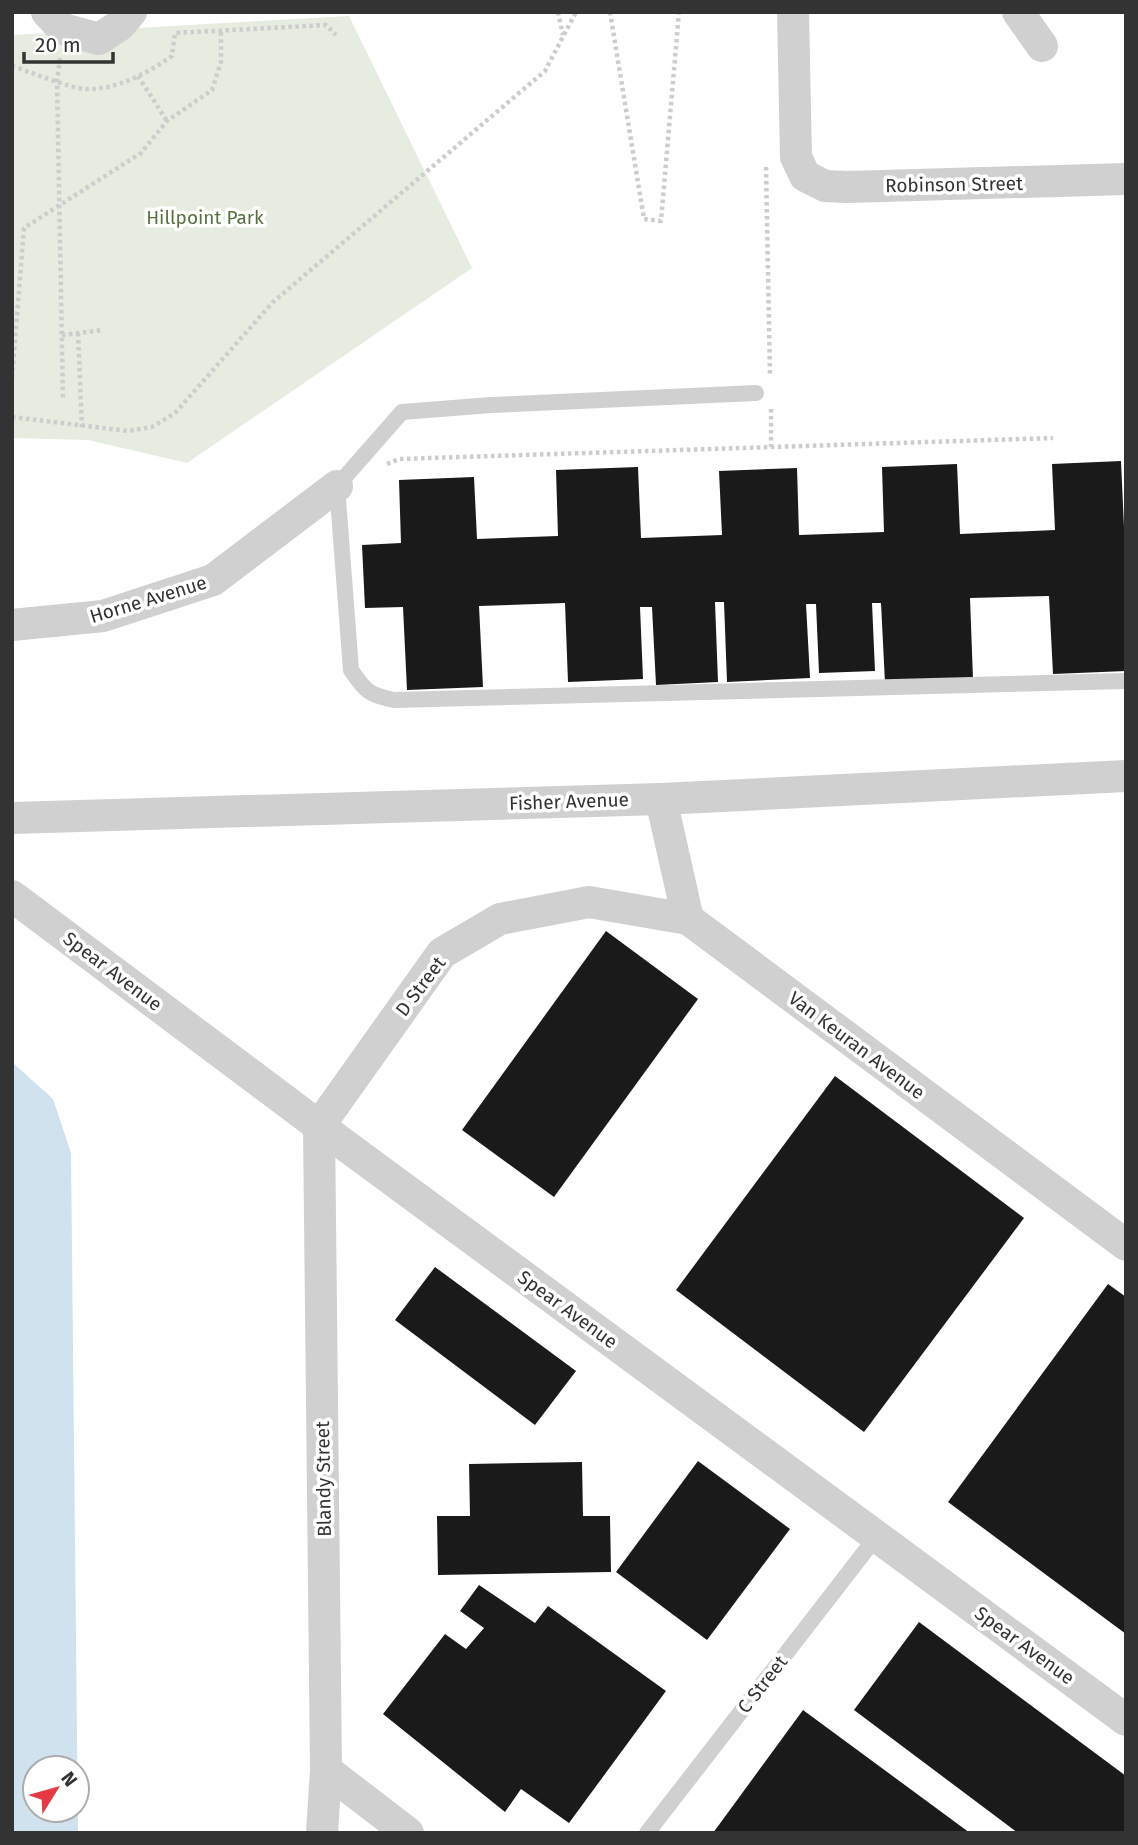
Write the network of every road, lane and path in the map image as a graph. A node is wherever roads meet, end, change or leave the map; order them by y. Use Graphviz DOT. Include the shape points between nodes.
graph roads {
  1 [pos="131,12"];
  2 [pos="558,12"];
  3 [pos="576,12"];
  4 [pos="610,12"];
  5 [pos="680,12"];
  6 [pos="793,12"];
  7 [pos="1018,12"];
  8 [pos="55,21"];
  9 [pos="221,30"];
  10 [pos="335,35"];
  11 [pos="563,36"];
  12 [pos="1042,46"];
  13 [pos="12,66"];
  14 [pos="138,76"];
  15 [pos="57,81"];
  16 [pos="167,121"];
  17 [pos="766,162"];
  18 [pos="1126,179"];
  19 [pos="59,206"];
  20 [pos="103,330"];
  21 [pos="78,333"];
  22 [pos="62,335"];
  23 [pos="12,378"];
  24 [pos="770,379"];
  25 [pos="756,393"];
  26 [pos="63,400"];
  27 [pos="771,406"];
  28 [pos="12,416"];
  29 [pos="82,426"];
  30 [pos="1053,438"];
  31 [pos="771,447"];
  32 [pos="387,464"];
  33 [pos="337,486"];
  34 [pos="12,625"];
  35 [pos="1126,681"];
  36 [pos="1126,776"];
  37 [pos="661,799"];
  38 [pos="12,818"];
  39 [pos="12,896"];
  40 [pos="688,919"];
  41 [pos="319,1126"];
  42 [pos="1126,1245"];
  43 [pos="877,1536"];
  44 [pos="1126,1720"];
  45 [pos="326,1770"];
  46 [pos="322,1833"];
  47 [pos="408,1833"];
  48 [pos="647,1833"];
  1 -- 8 [label="street" via="99,39"];
  2 -- 11 [label="path"];
  3 -- 11 [label="path"];
  4 -- 5 [label="path" via="644,219 661,221"];
  6 -- 18 [label="street, Robinson Street" via="796,157 805,176 825,186"];
  7 -- 12 [label="street"];
  8 -- 15 [label="path"];
  9 -- 10 [label="path" via="326,25"];
  9 -- 14 [label="path" via="175,33 172,57"];
  9 -- 16 [label="path" via="221,62 212,90"];
  11 -- 29 [label="path" via="545,71 273,302 175,413 152,426 128,431"];
  13 -- 15 [label="path"];
  14 -- 15 [label="path" via="84,90"];
  14 -- 16 [label="path"];
  15 -- 19 [label="path"];
  16 -- 19 [label="path" via="141,153"];
  17 -- 24 [label="path"];
  19 -- 22 [label="path"];
  19 -- 23 [label="path" via="24,228"];
  20 -- 21 [label="path"];
  21 -- 22 [label="path"];
  21 -- 29 [label="path"];
  22 -- 26 [label="path"];
  25 -- 33 [label="lane" via="402,412"];
  27 -- 31 [label="path"];
  28 -- 29 [label="path"];
  30 -- 31 [label="path"];
  31 -- 32 [label="path" via="399,459"];
  33 -- 34 [label="street, Horne Avenue" via="213,580 103,617"];
  33 -- 35 [label="lane" via="351,670 376,697"];
  36 -- 37 [label="street, Fisher Avenue"];
  37 -- 38 [label="street, Fisher Avenue"];
  37 -- 40 [label="street"];
  39 -- 41 [label="street, Spear Avenue"];
  40 -- 41 [label="street, D Street" via="589,902 500,919 442,953"];
  40 -- 42 [label="street, Van Keuran Avenue"];
  41 -- 43 [label="street, Spear Avenue"];
  41 -- 45 [label="street, Blandy Street"];
  43 -- 44 [label="street, Spear Avenue"];
  43 -- 48 [label="lane, C Street"];
  45 -- 46 [label="street, Blandy Street"];
  45 -- 47 [label="street"];
}
